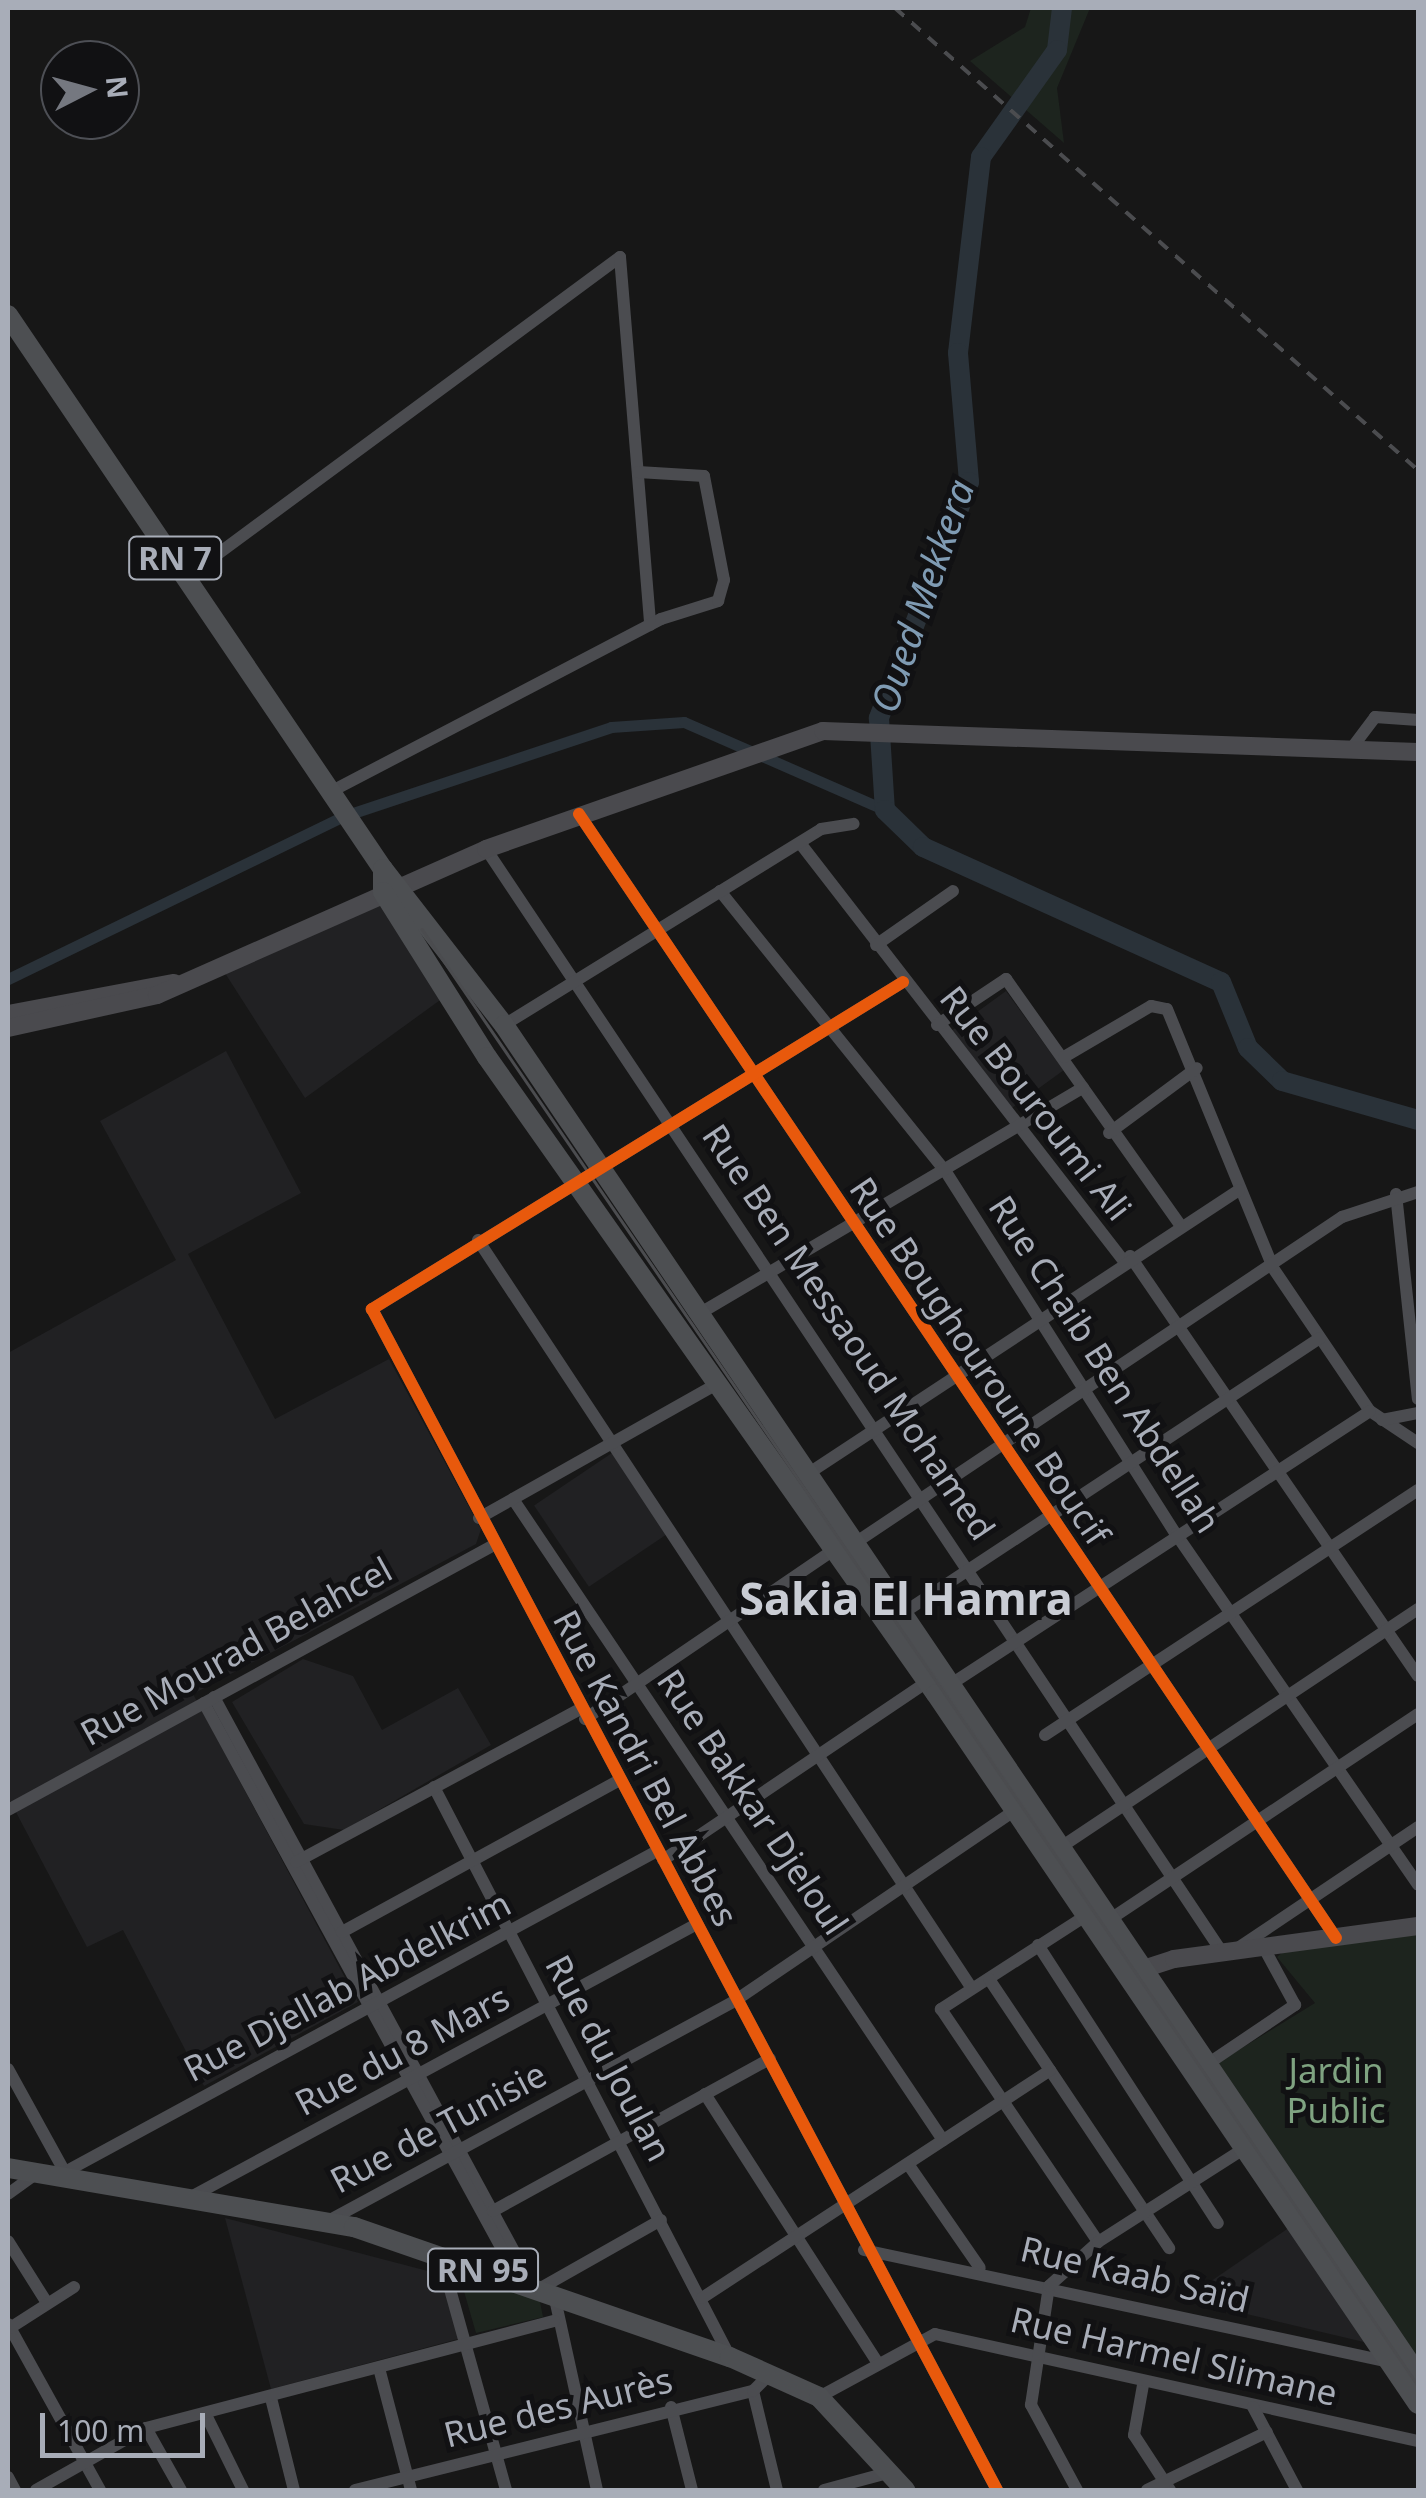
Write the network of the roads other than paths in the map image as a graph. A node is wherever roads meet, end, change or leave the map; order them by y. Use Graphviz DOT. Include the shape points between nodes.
graph roads {
  1 [pos="8,315"];
  2 [pos="638,472"];
  3 [pos="188,576"];
  4 [pos="650,624"];
  5 [pos="1418,720"];
  6 [pos="1351,750"];
  7 [pos="1418,752"];
  8 [pos="336,798"];
  9 [pos="579,814"];
  10 [pos="854,824"];
  11 [pos="800,843"];
  12 [pos="486,850"];
  13 [pos="392,888"];
  14 [pos="720,890"];
  15 [pos="953,891"];
  16 [pos="656,930"];
  17 [pos="876,946"];
  18 [pos="572,982"];
  19 [pos="903,982"];
  20 [pos="174,983"];
  21 [pos="8,1014"];
  22 [pos="937,1025"];
  23 [pos="504,1026"];
  24 [pos="828,1026"];
  25 [pos="8,1028"];
  26 [pos="1064,1056"];
  27 [pos="1197,1068"];
  28 [pos="756,1072"];
  29 [pos="1083,1088"];
  30 [pos="670,1123"];
  31 [pos="1019,1126"];
  32 [pos="1110,1133"];
  33 [pos="598,1166"];
  34 [pos="946,1172"];
  35 [pos="575,1180"];
  36 [pos="1239,1190"];
  37 [pos="1418,1192"];
  38 [pos="1396,1194"];
  39 [pos="1178,1223"];
  40 [pos="854,1226"];
  41 [pos="478,1240"];
  42 [pos="1126,1258"];
  43 [pos="1273,1268"];
  44 [pos="773,1274"];
  45 [pos="1412,1283"];
  46 [pos="697,1315"];
  47 [pos="1041,1315"];
  48 [pos="1178,1326"];
  49 [pos="1320,1338"];
  50 [pos="951,1376"];
  51 [pos="719,1383"];
  52 [pos="1084,1392"];
  53 [pos="1230,1397"];
  54 [pos="1418,1398"];
  55 [pos="1370,1410"];
  56 [pos="1418,1413"];
  57 [pos="1382,1420"];
  58 [pos="879,1428"];
  59 [pos="610,1444"];
  60 [pos="1418,1444"];
  61 [pos="999,1448"];
  62 [pos="1132,1463"];
  63 [pos="1276,1469"];
  64 [pos="806,1475"];
  65 [pos="1418,1490"];
  66 [pos="927,1498"];
  67 [pos="513,1499"];
  68 [pos="479,1518"];
  69 [pos="1048,1521"];
  70 [pos="1176,1534"];
  71 [pos="494,1546"];
  72 [pos="843,1547"];
  73 [pos="1332,1548"];
  74 [pos="975,1570"];
  75 [pos="1098,1591"];
  76 [pos="1230,1609"];
  77 [pos="1418,1609"];
  78 [pos="900,1615"];
  79 [pos="726,1622"];
  80 [pos="1387,1631"];
  81 [pos="1022,1640"];
  82 [pos="1149,1667"];
  83 [pos="1418,1676"];
  84 [pos="636,1683"];
  85 [pos="939,1683"];
  86 [pos="1292,1696"];
  87 [pos="209,1700"];
  88 [pos="582,1714"];
  89 [pos="1418,1714"];
  90 [pos="1070,1718"];
  91 [pos="1045,1735"];
  92 [pos="1208,1751"];
  93 [pos="816,1753"];
  94 [pos="1339,1766"];
  95 [pos="618,1781"];
  96 [pos="434,1787"];
  97 [pos="1125,1809"];
  98 [pos="8,1810"];
  99 [pos="1016,1810"];
  100 [pos="726,1814"];
  101 [pos="1257,1823"];
  102 [pos="1418,1827"];
  103 [pos="1391,1844"];
  104 [pos="1061,1847"];
  105 [pos="660,1856"];
  106 [pos="470,1861"];
  107 [pos="296,1862"];
  108 [pos="1173,1879"];
  109 [pos="1418,1885"];
  110 [pos="903,1889"];
  111 [pos="1306,1898"];
  112 [pos="318,1903"];
  113 [pos="1087,1915"];
  114 [pos="1109,1920"];
  115 [pos="695,1926"];
  116 [pos="1418,1926"];
  117 [pos="342,1932"];
  118 [pos="509,1935"];
  119 [pos="1336,1938"];
  120 [pos="1038,1945"];
  121 [pos="816,1947"];
  122 [pos="1264,1948"];
  123 [pos="1228,1951"];
  124 [pos="1136,1971"];
  125 [pos="989,1979"];
  126 [pos="970,1986"];
  127 [pos="736,2000"];
  128 [pos="374,2006"];
  129 [pos="547,2007"];
  130 [pos="770,2059"];
  131 [pos="1209,2064"];
  132 [pos="8,2069"];
  133 [pos="1050,2070"];
  134 [pos="412,2076"];
  135 [pos="586,2080"];
  136 [pos="705,2094"];
  137 [pos="1005,2101"];
  138 [pos="620,2140"];
  139 [pos="943,2140"];
  140 [pos="1248,2146"];
  141 [pos="459,2150"];
  142 [pos="446,2157"];
  143 [pos="908,2164"];
  144 [pos="8,2168"];
  145 [pos="38,2173"];
  146 [pos="67,2175"];
  147 [pos="1193,2186"];
  148 [pos="8,2194"];
  149 [pos="189,2198"];
  150 [pos="844,2208"];
  151 [pos="493,2210"];
  152 [pos="1146,2214"];
  153 [pos="328,2220"];
  154 [pos="661,2220"];
  155 [pos="1218,2223"];
  156 [pos="796,2236"];
  157 [pos="8,2241"];
  158 [pos="1098,2242"];
  159 [pos="1169,2248"];
  160 [pos="864,2250"];
  161 [pos="500,2252"];
  162 [pos="441,2255"];
  163 [pos="980,2268"];
  164 [pos="489,2272"];
  165 [pos="1049,2286"];
  166 [pos="74,2287"];
  167 [pos="537,2290"];
  168 [pos="702,2298"];
  169 [pos="47,2304"];
  170 [pos="554,2321"];
  171 [pos="9,2326"];
  172 [pos="916,2338"];
  173 [pos="468,2345"];
  174 [pos="730,2357"];
  175 [pos="1040,2357"];
  176 [pos="877,2362"];
  177 [pos="1392,2362"];
  178 [pos="379,2368"];
  179 [pos="771,2373"];
  180 [pos="1418,2374"];
  181 [pos="1142,2385"];
  182 [pos="753,2390"];
  183 [pos="819,2396"];
  184 [pos="271,2398"];
  185 [pos="1418,2404"];
  186 [pos="671,2407"];
  187 [pos="1253,2407"];
  188 [pos="205,2413"];
  189 [pos="146,2428"];
  190 [pos="1267,2432"];
  191 [pos="583,2434"];
  192 [pos="1418,2442"];
  193 [pos="497,2454"];
  194 [pos="85,2463"];
  195 [pos="892,2472"];
  196 [pos="8,2477"];
  197 [pos="409,2483"];
  198 [pos="1167,2485"];
  199 [pos="15,2490"];
  200 [pos="36,2490"];
  201 [pos="100,2490"];
  202 [pos="181,2490"];
  203 [pos="243,2490"];
  204 [pos="294,2490"];
  205 [pos="355,2490"];
  206 [pos="506,2490"];
  207 [pos="596,2490"];
  208 [pos="692,2490"];
  209 [pos="778,2490"];
  210 [pos="824,2490"];
  211 [pos="906,2490"];
  212 [pos="997,2490"];
  213 [pos="1078,2490"];
  214 [pos="1147,2490"];
  215 [pos="1297,2490"];
  1 -- 3 [label="main road, RN 7"];
  2 -- 3 [label="street" via="620,258"];
  2 -- 4 [label="street"];
  2 -- 4 [label="street" via="704,476 724,580 712,606"];
  3 -- 8 [label="main road, RN 7"];
  4 -- 8 [label="street"];
  5 -- 6 [label="street" via="1376,717"];
  6 -- 7 [label="main road"];
  6 -- 9 [label="main road" via="853,728 771,743"];
  8 -- 13 [label="main road, RN 7"];
  9 -- 12 [label="main road"];
  9 -- 16 [label="street, Rue Boughouroune Boucif"];
  10 -- 11 [label="street" via="832,824"];
  11 -- 14 [label="street"];
  11 -- 17 [label="street, Rue Bouroumi Ali"];
  12 -- 13 [label="main road"];
  12 -- 18 [label="street, Rue Ben Messaoud Mohamed"];
  13 -- 20 [label="main road"];
  13 -- 23 [label="main road, RN 7"];
  13 -- 35 [label="main road, RN 7"];
  14 -- 16 [label="street"];
  14 -- 24 [label="street, Rue Chaib Ben Abdellah"];
  15 -- 17 [label="street"];
  16 -- 18 [label="street"];
  16 -- 28 [label="street, Rue Boughouroune Boucif"];
  17 -- 19 [label="street, Rue Bouroumi Ali"];
  18 -- 23 [label="street"];
  18 -- 30 [label="street, Rue Ben Messaoud Mohamed"];
  19 -- 22 [label="street, Rue Bouroumi Ali"];
  19 -- 24 [label="street, Rue Bouroumi Ali"];
  20 -- 21 [label="main road"];
  20 -- 25 [label="main road" via="158,995"];
  22 -- 26 [label="street" via="1006,979"];
  22 -- 31 [label="street, Rue Bouroumi Ali"];
  23 -- 33 [label="main road, RN 7"];
  24 -- 28 [label="street, Rue Bouroumi Ali"];
  24 -- 34 [label="street, Rue Chaib Ben Abdellah"];
  26 -- 27 [label="street" via="1161,1004"];
  26 -- 29 [label="street"];
  27 -- 32 [label="street"];
  27 -- 36 [label="street"];
  28 -- 30 [label="street, Rue Bouroumi Ali"];
  28 -- 40 [label="street, Rue Boughouroune Boucif"];
  29 -- 31 [label="street"];
  29 -- 32 [label="street"];
  30 -- 33 [label="street, Rue Bouroumi Ali"];
  30 -- 44 [label="street, Rue Ben Messaoud Mohamed"];
  31 -- 34 [label="street"];
  31 -- 42 [label="street, Rue Bouroumi Ali"];
  32 -- 39 [label="street"];
  33 -- 35 [label="street, Rue Kandri Bel Abbes"];
  33 -- 46 [label="main road, RN 7"];
  34 -- 40 [label="street"];
  34 -- 47 [label="street, Rue Chaib Ben Abdellah"];
  35 -- 41 [label="street, Rue Kandri Bel Abbes"];
  35 -- 51 [label="main road, RN 7"];
  36 -- 39 [label="street"];
  36 -- 43 [label="street"];
  37 -- 38 [label="street"];
  38 -- 43 [label="street" via="1342,1217"];
  38 -- 45 [label="street"];
  39 -- 42 [label="street"];
  40 -- 44 [label="street"];
  40 -- 50 [label="street, Rue Boughouroune Boucif"];
  41 -- 59 [label="street"];
  41 -- 68 [label="street, Rue Kandri Bel Abbes" via="377,1301 373,1318"];
  42 -- 47 [label="street"];
  42 -- 48 [label="street, Rue Bouroumi Ali"];
  43 -- 48 [label="street"];
  43 -- 49 [label="street"];
  44 -- 46 [label="street"];
  44 -- 58 [label="street, Rue Ben Messaoud Mohamed"];
  45 -- 54 [label="street"];
  46 -- 64 [label="main road, RN 7"];
  47 -- 50 [label="street"];
  47 -- 52 [label="street, Rue Chaib Ben Abdellah"];
  48 -- 52 [label="street"];
  48 -- 53 [label="street, Rue Bouroumi Ali"];
  49 -- 53 [label="street"];
  49 -- 55 [label="street"];
  50 -- 58 [label="street"];
  50 -- 61 [label="street, Rue Boughouroune Boucif"];
  51 -- 59 [label="street"];
  51 -- 72 [label="main road, RN 7"];
  52 -- 61 [label="street"];
  52 -- 62 [label="street, Rue Chaib Ben Abdellah"];
  53 -- 62 [label="street"];
  53 -- 63 [label="street, Rue Bouroumi Ali"];
  55 -- 57 [label="street"];
  55 -- 63 [label="street, Rue Djellab Abdelkrim"];
  56 -- 57 [label="street"];
  57 -- 60 [label="street"];
  58 -- 64 [label="street"];
  58 -- 66 [label="street, Rue Ben Messaoud Mohamed"];
  59 -- 67 [label="street"];
  59 -- 79 [label="street"];
  61 -- 66 [label="street"];
  61 -- 69 [label="street, Rue Boughouroune Boucif"];
  62 -- 69 [label="street"];
  62 -- 70 [label="street, Rue Chaib Ben Abdellah"];
  63 -- 70 [label="street, Rue Djellab Abdelkrim"];
  63 -- 73 [label="street, Rue Bouroumi Ali"];
  64 -- 72 [label="main road, RN 7"];
  65 -- 73 [label="street"];
  66 -- 72 [label="street"];
  66 -- 74 [label="street, Rue Ben Messaoud Mohamed"];
  67 -- 68 [label="street"];
  67 -- 84 [label="street, Rue Bakkar Djeloul"];
  68 -- 71 [label="street, Rue Kandri Bel Abbes"];
  69 -- 74 [label="street"];
  69 -- 75 [label="street, Rue Boughouroune Boucif"];
  70 -- 75 [label="street, Rue Djellab Abdelkrim"];
  70 -- 76 [label="street, Rue Chaib Ben Abdellah"];
  71 -- 87 [label="street, Rue Mourad Belahcel"];
  71 -- 88 [label="street, Rue Kandri Bel Abbes"];
  72 -- 78 [label="main road, RN 7"];
  72 -- 79 [label="street"];
  72 -- 85 [label="main road, RN 7"];
  73 -- 76 [label="street"];
  73 -- 80 [label="street, Rue Bouroumi Ali"];
  74 -- 78 [label="street"];
  74 -- 81 [label="street, Rue Ben Messaoud Mohamed"];
  75 -- 81 [label="street, Rue Djellab Abdelkrim"];
  75 -- 82 [label="street, Rue Boughouroune Boucif"];
  76 -- 82 [label="street"];
  76 -- 86 [label="street, Rue Chaib Ben Abdellah"];
  77 -- 80 [label="street"];
  78 -- 85 [label="main road, RN 7"];
  79 -- 84 [label="street"];
  79 -- 93 [label="street"];
  80 -- 83 [label="street, Rue Bouroumi Ali"];
  80 -- 86 [label="street"];
  81 -- 85 [label="street, Rue Djellab Abdelkrim"];
  81 -- 90 [label="street, Rue Ben Messaoud Mohamed"];
  82 -- 90 [label="street"];
  82 -- 92 [label="street, Rue Boughouroune Boucif"];
  84 -- 88 [label="street"];
  84 -- 100 [label="street, Rue Bakkar Djeloul"];
  85 -- 93 [label="street, Rue Djellab Abdelkrim"];
  85 -- 99 [label="main road, RN 7"];
  85 -- 104 [label="main road, RN 7"];
  86 -- 92 [label="street"];
  86 -- 94 [label="street, Rue Chaib Ben Abdellah"];
  87 -- 98 [label="street, Rue Mourad Belahcel"];
  87 -- 107 [label="street"];
  88 -- 95 [label="street, Rue Kandri Bel Abbes"];
  88 -- 96 [label="street"];
  89 -- 94 [label="street"];
  90 -- 91 [label="street"];
  90 -- 97 [label="street, Rue Ben Messaoud Mohamed"];
  92 -- 97 [label="street"];
  92 -- 101 [label="street, Rue Boughouroune Boucif"];
  93 -- 100 [label="street, Rue Djellab Abdelkrim"];
  93 -- 110 [label="street"];
  94 -- 101 [label="street"];
  94 -- 103 [label="street, Rue Chaib Ben Abdellah"];
  95 -- 105 [label="street, Rue Kandri Bel Abbes"];
  95 -- 106 [label="street"];
  96 -- 106 [label="street, Rue du Joulan"];
  96 -- 107 [label="street"];
  97 -- 104 [label="street"];
  97 -- 108 [label="street, Rue Ben Messaoud Mohamed"];
  99 -- 110 [label="street, Rue de Tunisie"];
  99 -- 113 [label="main road, RN 7"];
  100 -- 105 [label="street, Rue Djellab Abdelkrim"];
  100 -- 121 [label="street, Rue Bakkar Djeloul"];
  101 -- 108 [label="street"];
  101 -- 111 [label="street, Rue Boughouroune Boucif"];
  102 -- 103 [label="street"];
  103 -- 109 [label="street, Rue Chaib Ben Abdellah"];
  103 -- 111 [label="street"];
  104 -- 114 [label="main road, RN 7"];
  105 -- 115 [label="street, Rue Kandri Bel Abbes"];
  105 -- 118 [label="street, Rue Djellab Abdelkrim"];
  106 -- 117 [label="street"];
  106 -- 118 [label="street, Rue du Joulan"];
  107 -- 112 [label="street"];
  108 -- 114 [label="street"];
  108 -- 123 [label="street, Rue Ben Messaoud Mohamed"];
  110 -- 121 [label="street, Rue de Tunisie"];
  110 -- 126 [label="street"];
  111 -- 119 [label="street, Rue Boughouroune Boucif"];
  111 -- 123 [label="street"];
  112 -- 117 [label="street"];
  112 -- 128 [label="street"];
  113 -- 120 [label="street"];
  113 -- 124 [label="main road, RN 7"];
  114 -- 124 [label="main road, RN 7"];
  115 -- 127 [label="street, Rue Kandri Bel Abbes"];
  115 -- 129 [label="street, Rue du 8 Mars"];
  116 -- 119 [label="main road"];
  117 -- 128 [label="street"];
  118 -- 128 [label="street, Rue Djellab Abdelkrim"];
  118 -- 129 [label="street, Rue du Joulan"];
  119 -- 122 [label="main road"];
  120 -- 125 [label="street"];
  120 -- 147 [label="street"];
  121 -- 127 [label="street, Rue de Tunisie"];
  121 -- 139 [label="street, Rue Bakkar Djeloul"];
  122 -- 123 [label="main road"];
  122 -- 131 [label="street" via="1295,2005"];
  123 -- 124 [label="main road"];
  124 -- 131 [label="main road, RN 7"];
  124 -- 140 [label="main road, RN 7"];
  125 -- 126 [label="street"];
  125 -- 133 [label="street"];
  126 -- 137 [label="street" via="944,2002 944,2018"];
  127 -- 130 [label="street, Rue Kandri Bel Abbes"];
  127 -- 135 [label="street, Rue de Tunisie"];
  128 -- 134 [label="street"];
  128 -- 146 [label="street, Rue Djellab Abdelkrim"];
  129 -- 134 [label="street, Rue du 8 Mars"];
  129 -- 135 [label="street, Rue du Joulan"];
  130 -- 136 [label="street"];
  130 -- 150 [label="street, Rue Kandri Bel Abbes"];
  131 -- 180 [label="main road, RN 7"];
  132 -- 146 [label="street"];
  133 -- 137 [label="street"];
  133 -- 152 [label="street"];
  134 -- 141 [label="street"];
  134 -- 142 [label="street"];
  134 -- 149 [label="street, Rue du 8 Mars"];
  135 -- 138 [label="street, Rue du Joulan"];
  135 -- 141 [label="street, Rue de Tunisie"];
  136 -- 138 [label="street"];
  136 -- 156 [label="street"];
  137 -- 139 [label="street"];
  137 -- 158 [label="street"];
  138 -- 151 [label="street"];
  138 -- 154 [label="street, Rue du Joulan"];
  139 -- 143 [label="street"];
  140 -- 147 [label="street"];
  140 -- 177 [label="main road, RN 7"];
  141 -- 142 [label="street, Rue de Tunisie"];
  141 -- 151 [label="street"];
  142 -- 153 [label="street, Rue de Tunisie"];
  142 -- 161 [label="street"];
  143 -- 150 [label="street"];
  143 -- 163 [label="street"];
  144 -- 145 [label="main road, RN 95"];
  145 -- 146 [label="main road, RN 95"];
  145 -- 148 [label="street"];
  146 -- 149 [label="main road, RN 95"];
  147 -- 152 [label="street"];
  147 -- 155 [label="street"];
  149 -- 153 [label="main road, RN 95"];
  150 -- 156 [label="street"];
  150 -- 160 [label="street, Rue Kandri Bel Abbes"];
  151 -- 167 [label="street"];
  152 -- 158 [label="street"];
  152 -- 159 [label="street"];
  153 -- 162 [label="main road, RN 95"];
  154 -- 167 [label="street"];
  154 -- 168 [label="street, Rue du Joulan"];
  156 -- 168 [label="street"];
  156 -- 176 [label="street"];
  157 -- 169 [label="street"];
  158 -- 165 [label="street"];
  160 -- 163 [label="street, Rue Kaab Saïd"];
  160 -- 172 [label="street, Rue Kandri Bel Abbes"];
  161 -- 164 [label="main road"];
  161 -- 167 [label="street"];
  162 -- 164 [label="main road, RN 95"];
  162 -- 173 [label="street"];
  163 -- 165 [label="street, Rue Kaab Saïd"];
  164 -- 167 [label="main road, RN 95"];
  165 -- 175 [label="street"];
  165 -- 177 [label="street, Rue Kaab Saïd"];
  166 -- 169 [label="street"];
  167 -- 170 [label="street"];
  167 -- 174 [label="main road, RN 95"];
  168 -- 174 [label="street, Rue du Joulan"];
  169 -- 171 [label="street"];
  170 -- 173 [label="street"];
  170 -- 191 [label="street"];
  171 -- 194 [label="street"];
  172 -- 175 [label="street, Rue Harmel Slimane" via="946,2335"];
  172 -- 176 [label="street"];
  172 -- 212 [label="street, Rue Kandri Bel Abbes"];
  173 -- 178 [label="street"];
  173 -- 193 [label="street"];
  174 -- 179 [label="main road, RN 95"];
  175 -- 181 [label="street, Rue Harmel Slimane"];
  175 -- 213 [label="street" via="1031,2406"];
  176 -- 183 [label="street"];
  177 -- 185 [label="main road, RN 7"];
  178 -- 184 [label="street"];
  178 -- 197 [label="street"];
  179 -- 182 [label="street"];
  179 -- 183 [label="main road, RN 95"];
  181 -- 187 [label="street, Rue Harmel Slimane"];
  181 -- 198 [label="street" via="1135,2440"];
  182 -- 186 [label="street, Rue des Aurès"];
  182 -- 209 [label="street"];
  183 -- 195 [label="main road, RN 95"];
  184 -- 188 [label="street"];
  184 -- 204 [label="street"];
  186 -- 191 [label="street, Rue des Aurès"];
  186 -- 208 [label="street"];
  187 -- 190 [label="street"];
  187 -- 192 [label="street, Rue Harmel Slimane"];
  188 -- 189 [label="street"];
  188 -- 203 [label="street"];
  189 -- 194 [label="street"];
  189 -- 202 [label="street"];
  190 -- 198 [label="street"];
  190 -- 215 [label="street"];
  191 -- 193 [label="street, Rue des Aurès"];
  191 -- 207 [label="street"];
  193 -- 197 [label="street, Rue des Aurès"];
  193 -- 206 [label="street"];
  194 -- 200 [label="street"];
  194 -- 201 [label="street"];
  195 -- 210 [label="street"];
  195 -- 211 [label="main road, RN 95"];
  196 -- 199 [label="street"];
  197 -- 205 [label="street, Rue des Aurès"];
  198 -- 214 [label="street"];
}
